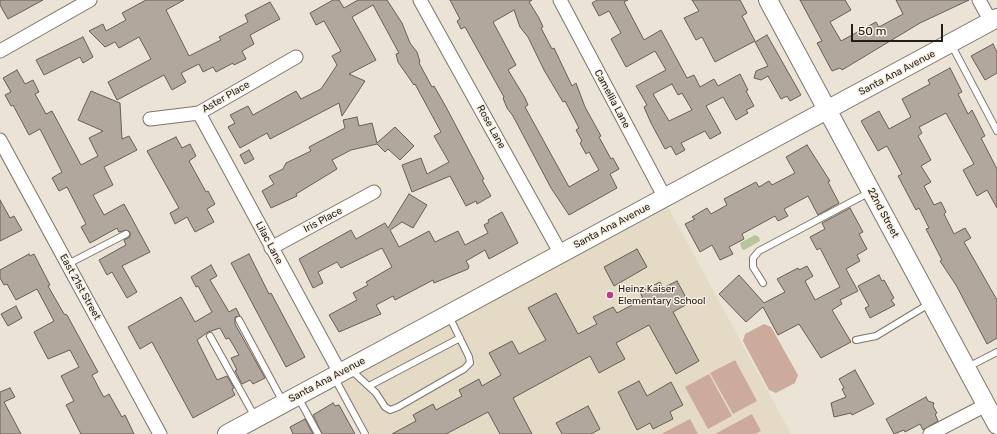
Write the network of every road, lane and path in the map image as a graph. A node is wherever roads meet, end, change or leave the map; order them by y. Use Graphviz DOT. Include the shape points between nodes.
graph roads {
  1 [pos="90,0"];
  2 [pos="420,0"];
  3 [pos="560,0"];
  4 [pos="768,0"];
  5 [pos="979,0"];
  6 [pos="994,20"];
  7 [pos="951,44"];
  8 [pos="0,51"];
  9 [pos="296,58"];
  10 [pos="828,110"];
  11 [pos="199,113"];
  12 [pos="150,119"];
  13 [pos="997,131"];
  14 [pos="0,140"];
  15 [pos="871,191"];
  16 [pos="374,192"];
  17 [pos="665,198"];
  18 [pos="126,234"];
  19 [pos="271,248"];
  20 [pos="561,254"];
  21 [pos="68,264"];
  22 [pos="763,283"];
  23 [pos="931,303"];
  24 [pos="448,315"];
  25 [pos="240,320"];
  26 [pos="210,336"];
  27 [pos="460,338"];
  28 [pos="856,340"];
  29 [pos="997,352"];
  30 [pos="966,368"];
  31 [pos="341,372"];
  32 [pos="369,386"];
  33 [pos="290,400"];
  34 [pos="986,404"];
  35 [pos="255,419"];
  36 [pos="997,425"];
  37 [pos="160,434"];
  38 [pos="227,434"];
  39 [pos="318,434"];
  40 [pos="365,434"];
  41 [pos="930,434"];
  1 -- 8 [label="street"];
  2 -- 20 [label="street, Rose Lane"];
  3 -- 17 [label="street, Camellia Lane"];
  4 -- 10 [label="street, 22nd Street"];
  5 -- 6 [label="street"];
  6 -- 7 [label="street, Santa Ana Avenue"];
  7 -- 10 [label="street, Santa Ana Avenue"];
  7 -- 13 [label="lane"];
  9 -- 11 [label="street, Aster Place"];
  10 -- 15 [label="street, 22nd Street"];
  10 -- 17 [label="street, Santa Ana Avenue"];
  11 -- 12 [label="street, Aster Place"];
  11 -- 19 [label="street, Lilac Lane"];
  14 -- 21 [label="street, East 21st Street"];
  15 -- 22 [label="lane" via="759,251 752,258 753,266"];
  15 -- 23 [label="street, 22nd Street"];
  16 -- 19 [label="street, Iris Place"];
  17 -- 20 [label="street, Santa Ana Avenue"];
  18 -- 21 [label="lane"];
  19 -- 31 [label="street, Lilac Lane"];
  20 -- 24 [label="street, Santa Ana Avenue"];
  21 -- 37 [label="street, East 21st Street"];
  23 -- 28 [label="lane" via="876,336"];
  23 -- 30 [label="street, 22nd Street"];
  24 -- 27 [label="lane"];
  24 -- 31 [label="street, Santa Ana Avenue"];
  25 -- 33 [label="lane"];
  26 -- 35 [label="lane"];
  27 -- 32 [label="lane"];
  27 -- 32 [label="lane" via="470,357 470,363 398,407 390,410 385,407"];
  29 -- 30 [label="lane"];
  30 -- 34 [label="street, 22nd Street"];
  31 -- 32 [label="lane"];
  31 -- 33 [label="street, Santa Ana Avenue"];
  31 -- 40 [label="lane"];
  33 -- 35 [label="street, Santa Ana Avenue"];
  33 -- 39 [label="lane"];
  34 -- 36 [label="street, 22nd Street"];
  34 -- 41 [label="street"];
  35 -- 38 [label="street, Santa Ana Avenue"];
}
